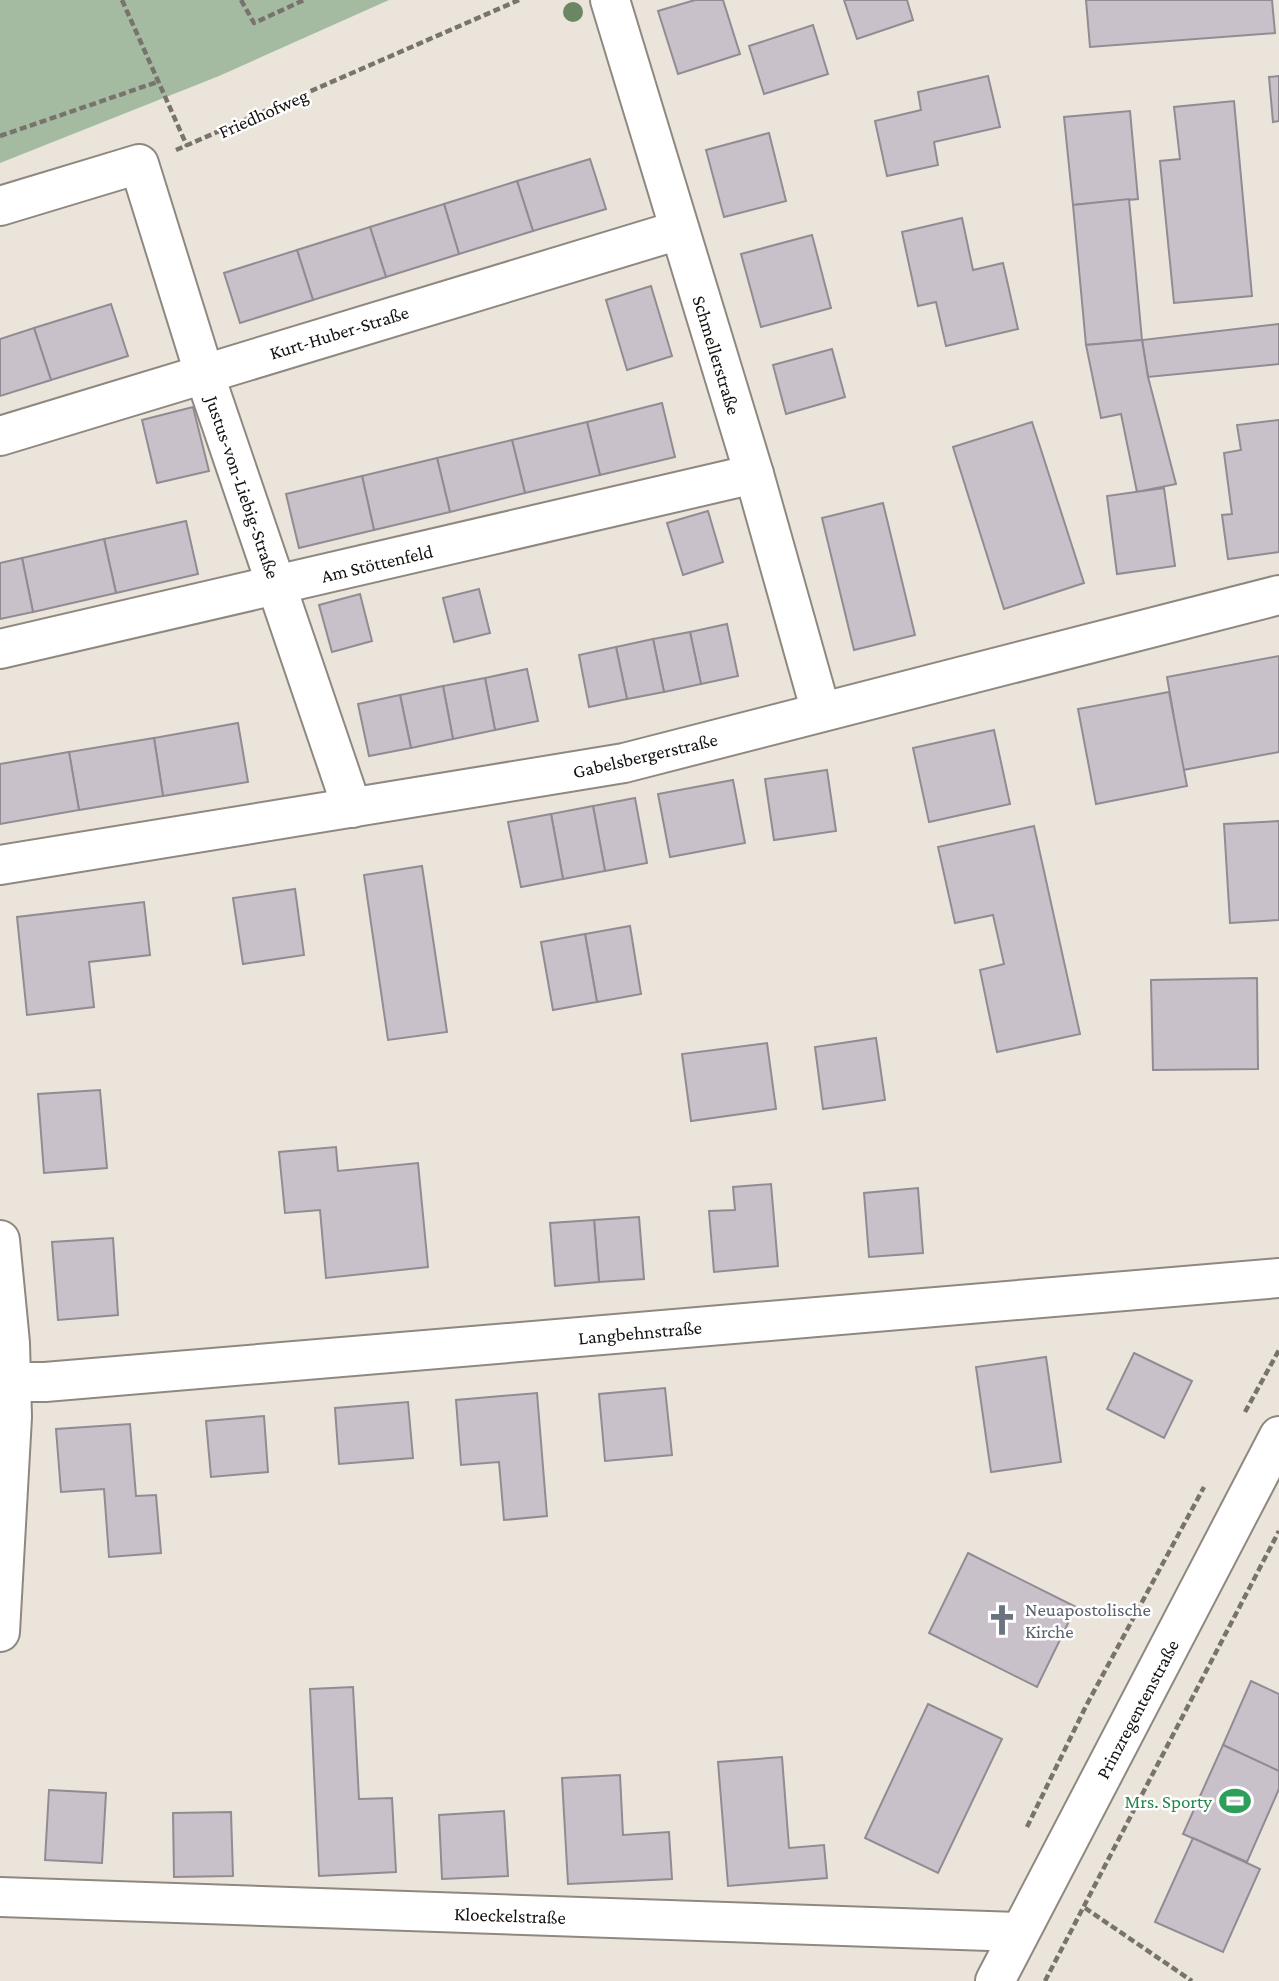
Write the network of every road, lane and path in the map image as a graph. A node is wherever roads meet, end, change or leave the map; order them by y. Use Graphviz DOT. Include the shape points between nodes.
graph roads {
  1 [pos="121,0"];
  2 [pos="241,0"];
  3 [pos="303,0"];
  4 [pos="519,0"];
  5 [pos="610,0"];
  6 [pos="160,81"];
  7 [pos="0,136"];
  8 [pos="187,146"];
  9 [pos="139,164"];
  10 [pos="0,206"];
  11 [pos="679,230"];
  12 [pos="204,373"];
  13 [pos="0,436"];
  14 [pos="754,474"];
  15 [pos="276,587"];
  16 [pos="1279,595"];
  17 [pos="0,649"];
  18 [pos="821,712"];
  19 [pos="352,808"];
  20 [pos="0,865"];
  21 [pos="0,1240"];
  22 [pos="1279,1278"];
  23 [pos="1279,1350"];
  24 [pos="6,1382"];
  25 [pos="1239,1423"];
  26 [pos="1279,1436"];
  27 [pos="1206,1485"];
  28 [pos="1279,1531"];
  29 [pos="0,1632"];
  30 [pos="1022,1839"];
  31 [pos="0,1896"];
  32 [pos="1085,1908"];
  33 [pos="1020,1932"];
  34 [pos="995,1981"];
  35 [pos="1045,1981"];
  36 [pos="1192,1981"];
  1 -- 6 [label="path"];
  2 -- 3 [label="path" via="254,23"];
  4 -- 8 [label="path, Friedhofweg"];
  5 -- 11 [label="street, Schmellerstraße"];
  6 -- 7 [label="path"];
  6 -- 8 [label="path"];
  8 -- 9 [label="path, Friedhofweg"];
  9 -- 10 [label="street"];
  9 -- 12 [label="street, Justus-von-Liebig-Straße"];
  11 -- 12 [label="street, Kurt-Huber-Straße"];
  11 -- 14 [label="street, Schmellerstraße"];
  12 -- 13 [label="street, Kurt-Huber-Straße"];
  12 -- 15 [label="street, Justus-von-Liebig-Straße"];
  14 -- 15 [label="street, Am Stöttenfeld"];
  14 -- 18 [label="street, Schmellerstraße"];
  15 -- 17 [label="street, Am Stöttenfeld"];
  15 -- 19 [label="street, Justus-von-Liebig-Straße"];
  16 -- 18 [label="street, Gabelsbergerstraße"];
  18 -- 19 [label="street, Gabelsbergerstraße" via="624,763"];
  19 -- 20 [label="street, Gabelsbergerstraße"];
  21 -- 24 [label="street"];
  22 -- 24 [label="street, Langbehnstraße"];
  23 -- 25 [label="path"];
  24 -- 29 [label="street"];
  26 -- 33 [label="street, Prinzregentenstraße"];
  27 -- 30 [label="path" via="1086,1706"];
  28 -- 32 [label="path"];
  31 -- 33 [label="street, Kloeckelstraße"];
  32 -- 35 [label="path"];
  32 -- 36 [label="path"];
  33 -- 34 [label="street, Prinzregentenstraße"];
}
